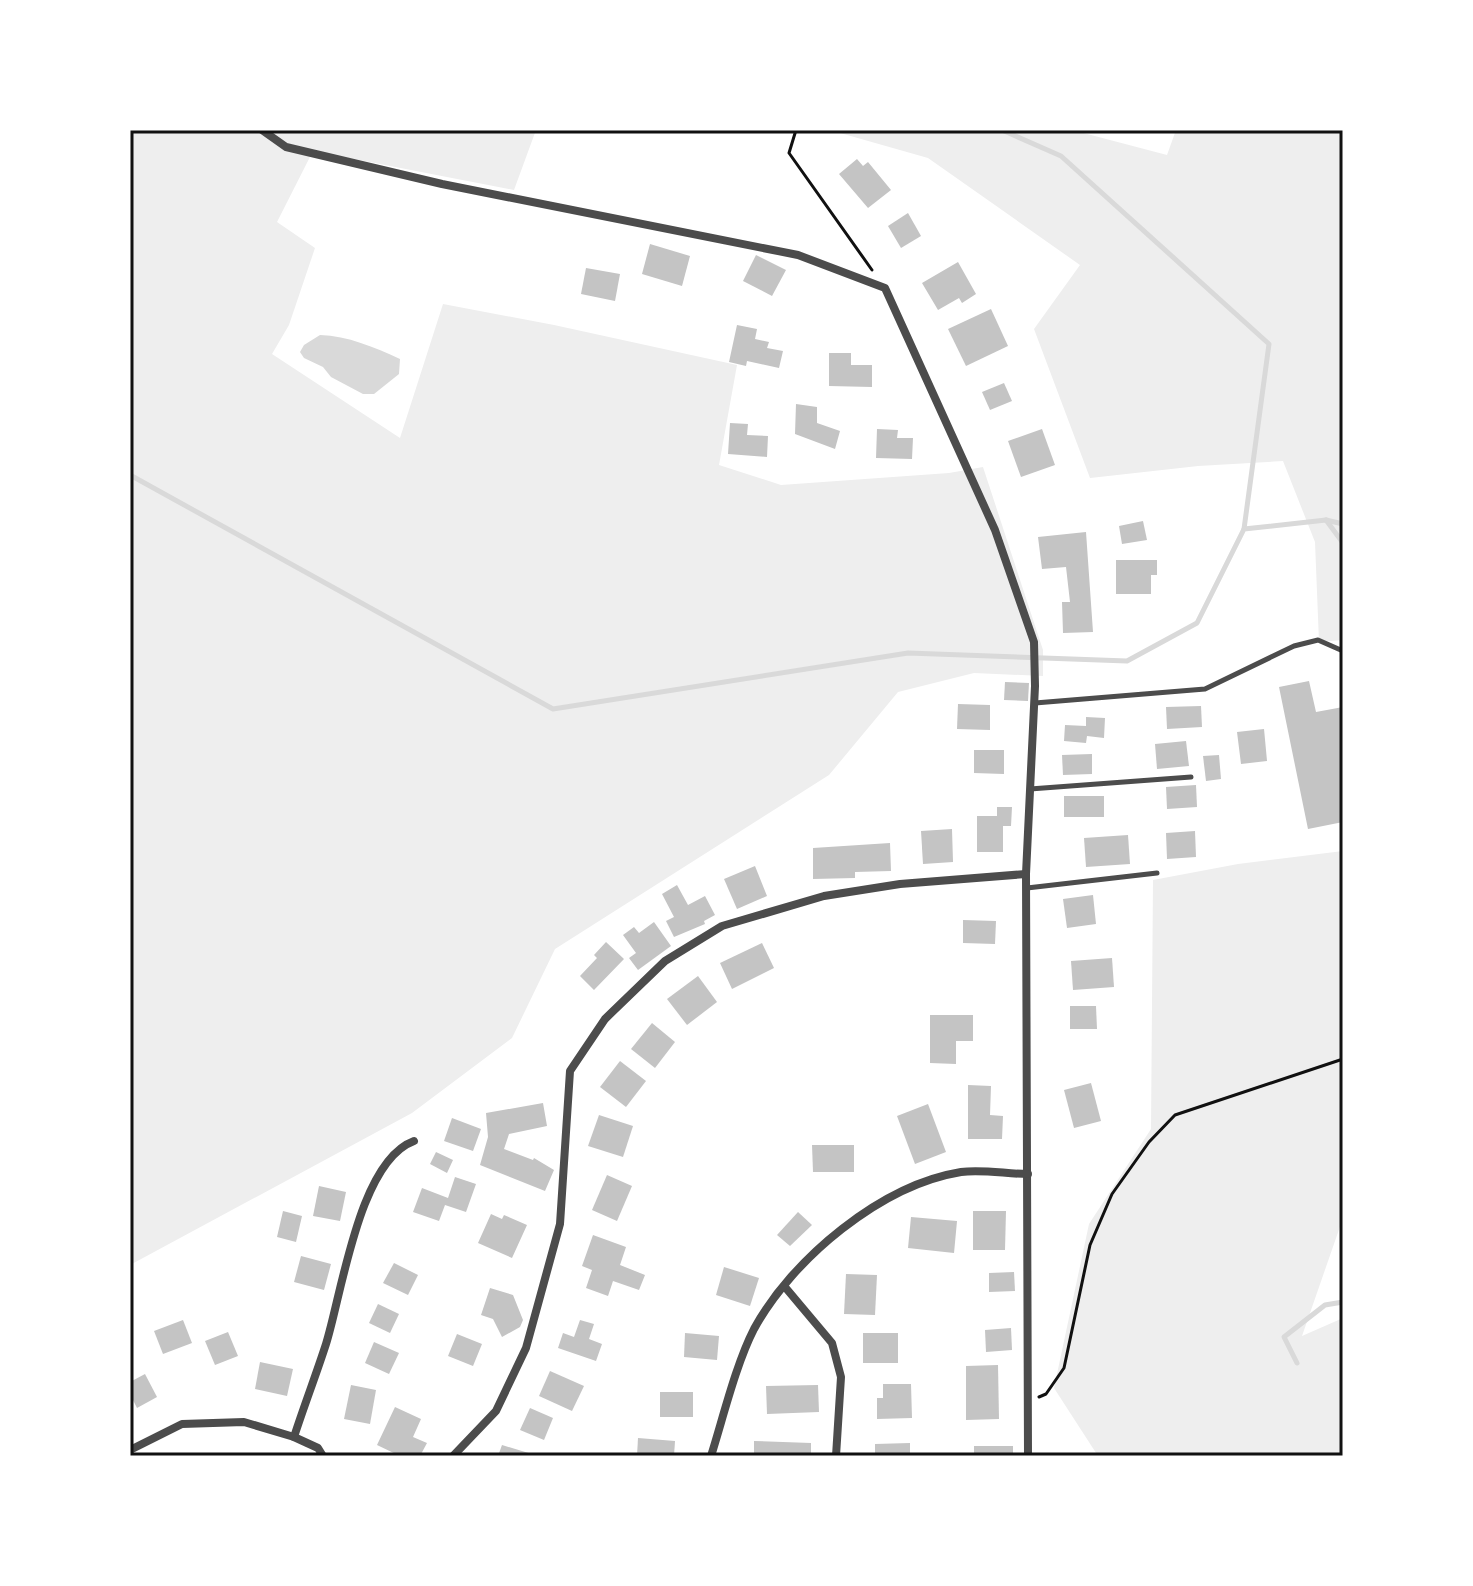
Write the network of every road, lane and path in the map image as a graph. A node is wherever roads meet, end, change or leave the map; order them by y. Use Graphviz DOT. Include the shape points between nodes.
graph roads {
  1 [pos="262,130"];
  2 [pos="796,130"];
  3 [pos="885,288"];
  4 [pos="1343,651"];
  5 [pos="1035,703"];
  6 [pos="1191,777"];
  7 [pos="1030,789"];
  8 [pos="1157,873"];
  9 [pos="1026,874"];
  10 [pos="1027,888"];
  11 [pos="1343,1059"];
  12 [pos="414,1141"];
  13 [pos="1028,1174"];
  14 [pos="785,1287"];
  15 [pos="1028,1401"];
  16 [pos="294,1437"];
  17 [pos="130,1450"];
  18 [pos="323,1456"];
  19 [pos="453,1456"];
  20 [pos="711,1456"];
  21 [pos="836,1456"];
  22 [pos="1028,1456"];
  1 -- 3 [label="street" via="286,147 442,184 798,255"];
  2 -- 3 [label="path" via="789,153"];
  3 -- 5 [label="street" via="995,530 1034,642"];
  4 -- 5 [label="lane" via="1318,640 1294,646 1205,689"];
  5 -- 7 [label="street"];
  6 -- 7 [label="lane"];
  7 -- 9 [label="street"];
  8 -- 10 [label="lane"];
  9 -- 10 [label="street"];
  9 -- 19 [label="street" via="824,896 722,926 665,961 605,1019 570,1071 560,1224 526,1348 496,1411"];
  10 -- 13 [label="street"];
  11 -- 15 [label="path" via="1175,1115 1149,1142 1112,1194 1090,1245 1064,1368 1046,1394"];
  12 -- 16 [label="street" via="383,1167 360,1215 327,1343"];
  13 -- 14 [label="street" via="962,1172 899,1191 818,1246"];
  13 -- 15 [label="street"];
  14 -- 20 [label="street" via="754,1330"];
  14 -- 21 [label="street" via="832,1343 841,1377"];
  15 -- 22 [label="street"];
  16 -- 17 [label="street" via="244,1422 182,1424"];
  16 -- 18 [label="street"];
}
